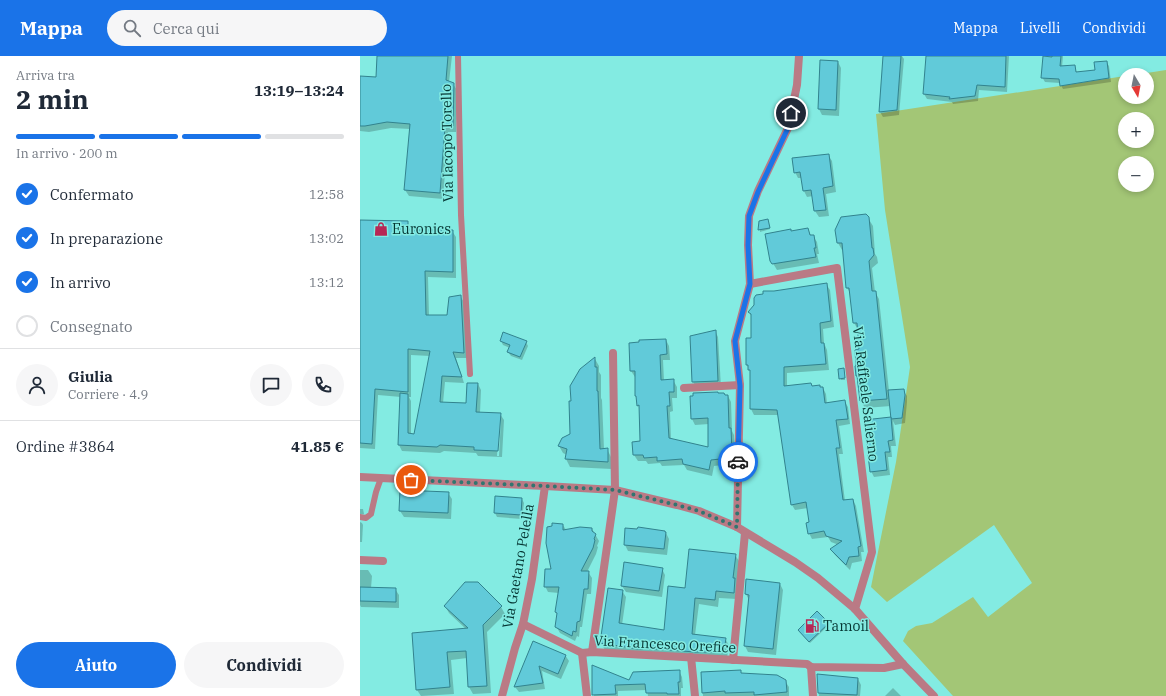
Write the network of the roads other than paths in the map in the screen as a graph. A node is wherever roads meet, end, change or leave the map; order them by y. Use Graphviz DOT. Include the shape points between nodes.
graph roads {
  1 [pos="458,56"];
  2 [pos="799,56"];
  3 [pos="750,284"];
  4 [pos="613,353"];
  5 [pos="470,374"];
  6 [pos="740,386"];
  7 [pos="684,388"];
  8 [pos="360,477"];
  9 [pos="381,478"];
  10 [pos="545,486"];
  11 [pos="615,490"];
  12 [pos="360,518"];
  13 [pos="737,527"];
  14 [pos="745,533"];
  15 [pos="360,560"];
  16 [pos="384,561"];
  17 [pos="855,609"];
  18 [pos="523,624"];
  19 [pos="592,652"];
  20 [pos="582,653"];
  21 [pos="690,657"];
  22 [pos="733,660"];
  23 [pos="903,664"];
  24 [pos="811,667"];
  25 [pos="502,696"];
  26 [pos="587,696"];
  27 [pos="695,696"];
  28 [pos="813,696"];
  29 [pos="934,696"];
  1 -- 5 [label="lane, Via Iacopo Torello" via="461,215"];
  2 -- 3 [label="street" via="798,85 788,128 749,216"];
  3 -- 6 [label="street" via="735,341"];
  3 -- 17 [label="street, Via Raffaele Salierno" via="837,268 872,552"];
  4 -- 11 [label="street"];
  6 -- 7 [label="street"];
  6 -- 13 [label="street"];
  8 -- 9 [label="street"];
  9 -- 10 [label="street"];
  9 -- 12 [label="lane" via="371,514 366,518"];
  10 -- 11 [label="street"];
  10 -- 18 [label="street, Via Gaetano Pelella"];
  11 -- 13 [label="street" via="692,509"];
  11 -- 19 [label="street"];
  13 -- 14 [label="street"];
  14 -- 17 [label="street" via="795,562"];
  14 -- 22 [label="street"];
  15 -- 16 [label="street"];
  17 -- 23 [label="street"];
  18 -- 20 [label="street, Via Francesco Orefice"];
  18 -- 25 [label="street, Via Gaetano Pelella"];
  19 -- 20 [label="street, Via Francesco Orefice"];
  19 -- 21 [label="street, Via Francesco Orefice"];
  20 -- 26 [label="street"];
  21 -- 22 [label="street, Via Francesco Orefice"];
  21 -- 27 [label="street"];
  22 -- 24 [label="street, Via Francesco Orefice" via="807,664"];
  23 -- 24 [label="street, Via Francesco Orefice" via="884,668"];
  23 -- 29 [label="street"];
  24 -- 28 [label="street"];
}
